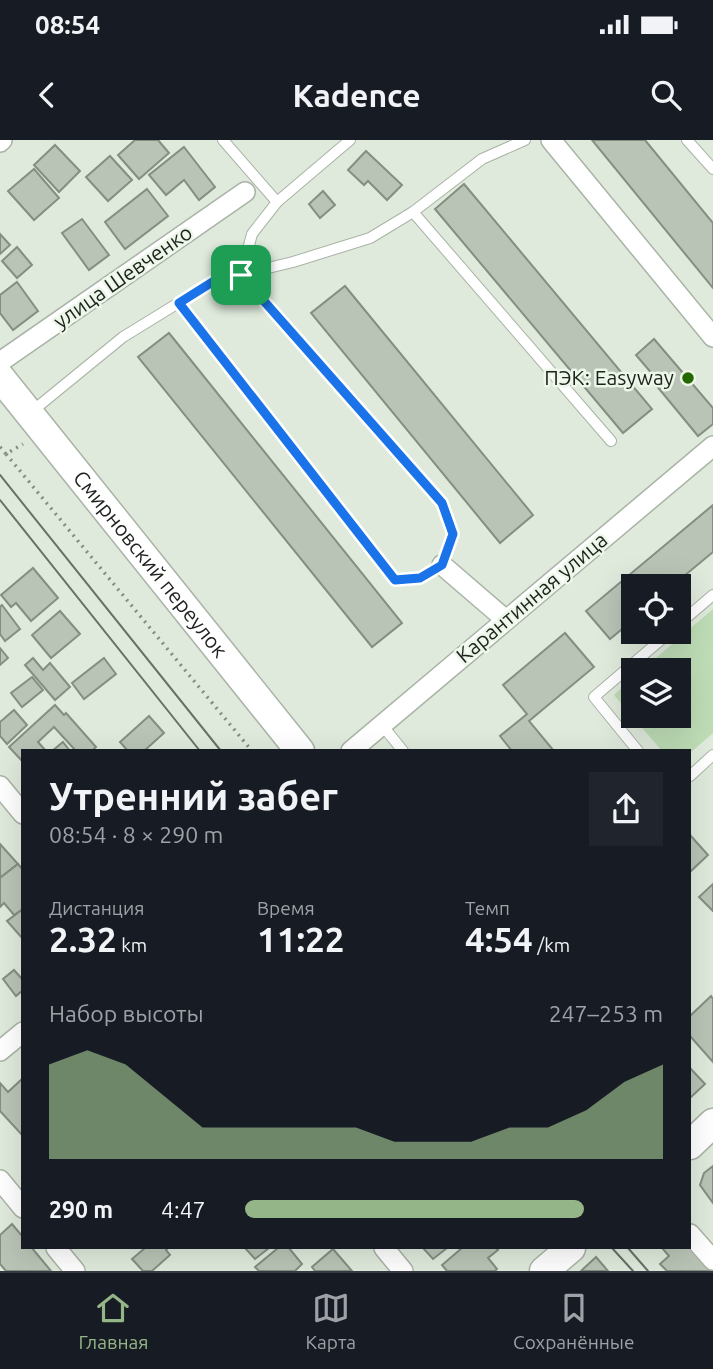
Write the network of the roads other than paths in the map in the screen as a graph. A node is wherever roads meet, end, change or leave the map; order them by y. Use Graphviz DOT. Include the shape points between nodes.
graph roads {
  1 [pos="223,140"];
  2 [pos="350,140"];
  3 [pos="525,140"];
  4 [pos="551,140"];
  5 [pos="687,140"];
  6 [pos="713,169"];
  7 [pos="245,192"];
  8 [pos="277,202"];
  9 [pos="413,212"];
  10 [pos="241,275"];
  11 [pos="179,303"];
  12 [pos="713,337"];
  13 [pos="0,362"];
  14 [pos="0,377"];
  15 [pos="30,414"];
  16 [pos="611,441"];
  17 [pos="713,446"];
  18 [pos="442,565"];
  19 [pos="713,596"];
  20 [pos="691,614"];
  21 [pos="506,620"];
  22 [pos="656,644"];
  23 [pos="381,724"];
  24 [pos="298,749"];
  25 [pos="353,749"];
  26 [pos="401,749"];
  27 [pos="636,749"];
  28 [pos="713,755"];
  29 [pos="691,775"];
  30 [pos="0,786"];
  31 [pos="21,812"];
  32 [pos="21,1034"];
  33 [pos="0,1051"];
  34 [pos="713,1123"];
  35 [pos="691,1143"];
  36 [pos="0,1180"];
  37 [pos="21,1206"];
  38 [pos="691,1235"];
  39 [pos="57,1249"];
  40 [pos="385,1249"];
  41 [pos="570,1249"];
  42 [pos="713,1260"];
  43 [pos="75,1271"];
  44 [pos="403,1271"];
  45 [pos="544,1271"];
  1 -- 8 [label="lane"];
  2 -- 8 [label="lane"];
  3 -- 9 [label="lane" via="482,159"];
  4 -- 12 [label="street"];
  5 -- 6 [label="lane"];
  7 -- 13 [label="street, улица Шевченко"];
  8 -- 10 [label="lane" via="252,234"];
  9 -- 10 [label="lane" via="369,238"];
  9 -- 16 [label="lane"];
  10 -- 11 [label="lane" via="214,281"];
  10 -- 18 [label="lane" via="442,503 453,534"];
  11 -- 15 [label="lane" via="123,337"];
  11 -- 18 [label="lane" via="395,580 420,578"];
  14 -- 15 [label="main road, Смирновский переулок"];
  15 -- 24 [label="main road, Смирновский переулок"];
  17 -- 21 [label="street, Карантинная улица"];
  18 -- 21 [label="street"];
  19 -- 20 [label="lane"];
  21 -- 23 [label="street, Карантинная улица"];
  22 -- 27 [label="lane" via="594,697"];
  23 -- 25 [label="street, Карантинная улица"];
  23 -- 26 [label="lane"];
  28 -- 29 [label="lane"];
  30 -- 31 [label="street"];
  32 -- 33 [label="street"];
  34 -- 35 [label="main road"];
  36 -- 37 [label="street"];
  38 -- 42 [label="street"];
  39 -- 43 [label="street"];
  40 -- 44 [label="street"];
  41 -- 45 [label="main road"];
}
